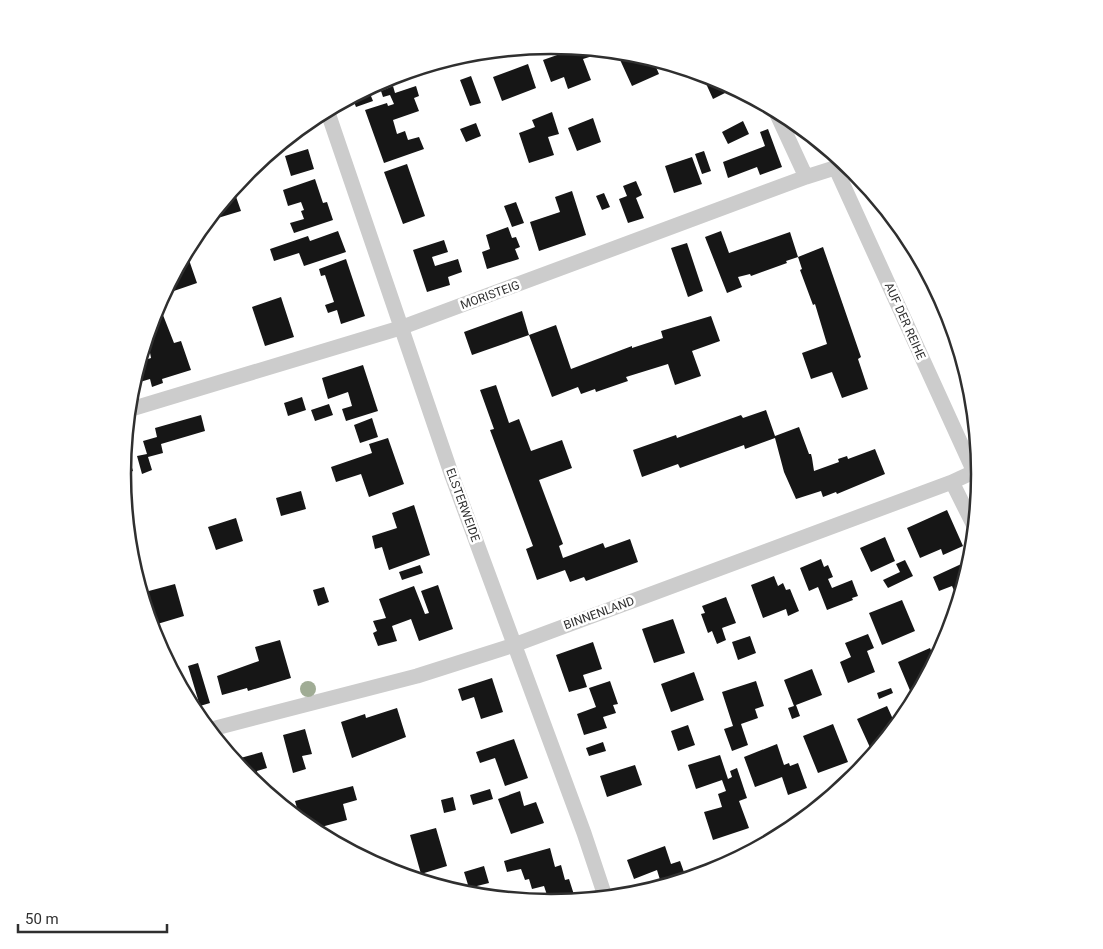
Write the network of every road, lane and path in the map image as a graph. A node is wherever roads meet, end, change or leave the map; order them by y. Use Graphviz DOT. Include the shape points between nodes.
graph roads {
  1 [pos="329,118"];
  2 [pos="782,123"];
  3 [pos="839,168"];
  4 [pos="845,173"];
  5 [pos="806,177"];
  6 [pos="400,328"];
  7 [pos="136,408"];
  8 [pos="971,458"];
  9 [pos="972,473"];
  10 [pos="952,482"];
  11 [pos="970,518"];
  12 [pos="514,644"];
  13 [pos="216,728"];
  14 [pos="604,892"];
  1 -- 6 [label="street, ELSTERWEIDE"];
  2 -- 5 [label="street"];
  3 -- 5 [label="street, MORISTEIG"];
  4 -- 8 [label="street, AUF DER REIHE"];
  5 -- 6 [label="street, MORISTEIG"];
  6 -- 7 [label="street, MORISTEIG"];
  6 -- 12 [label="street, ELSTERWEIDE"];
  9 -- 10 [label="street, BINNENLAND"];
  10 -- 11 [label="street"];
  10 -- 12 [label="street, BINNENLAND"];
  12 -- 13 [label="street, BINNENLAND" via="417,676"];
  12 -- 14 [label="street, ELSTERWEIDE"];
}
